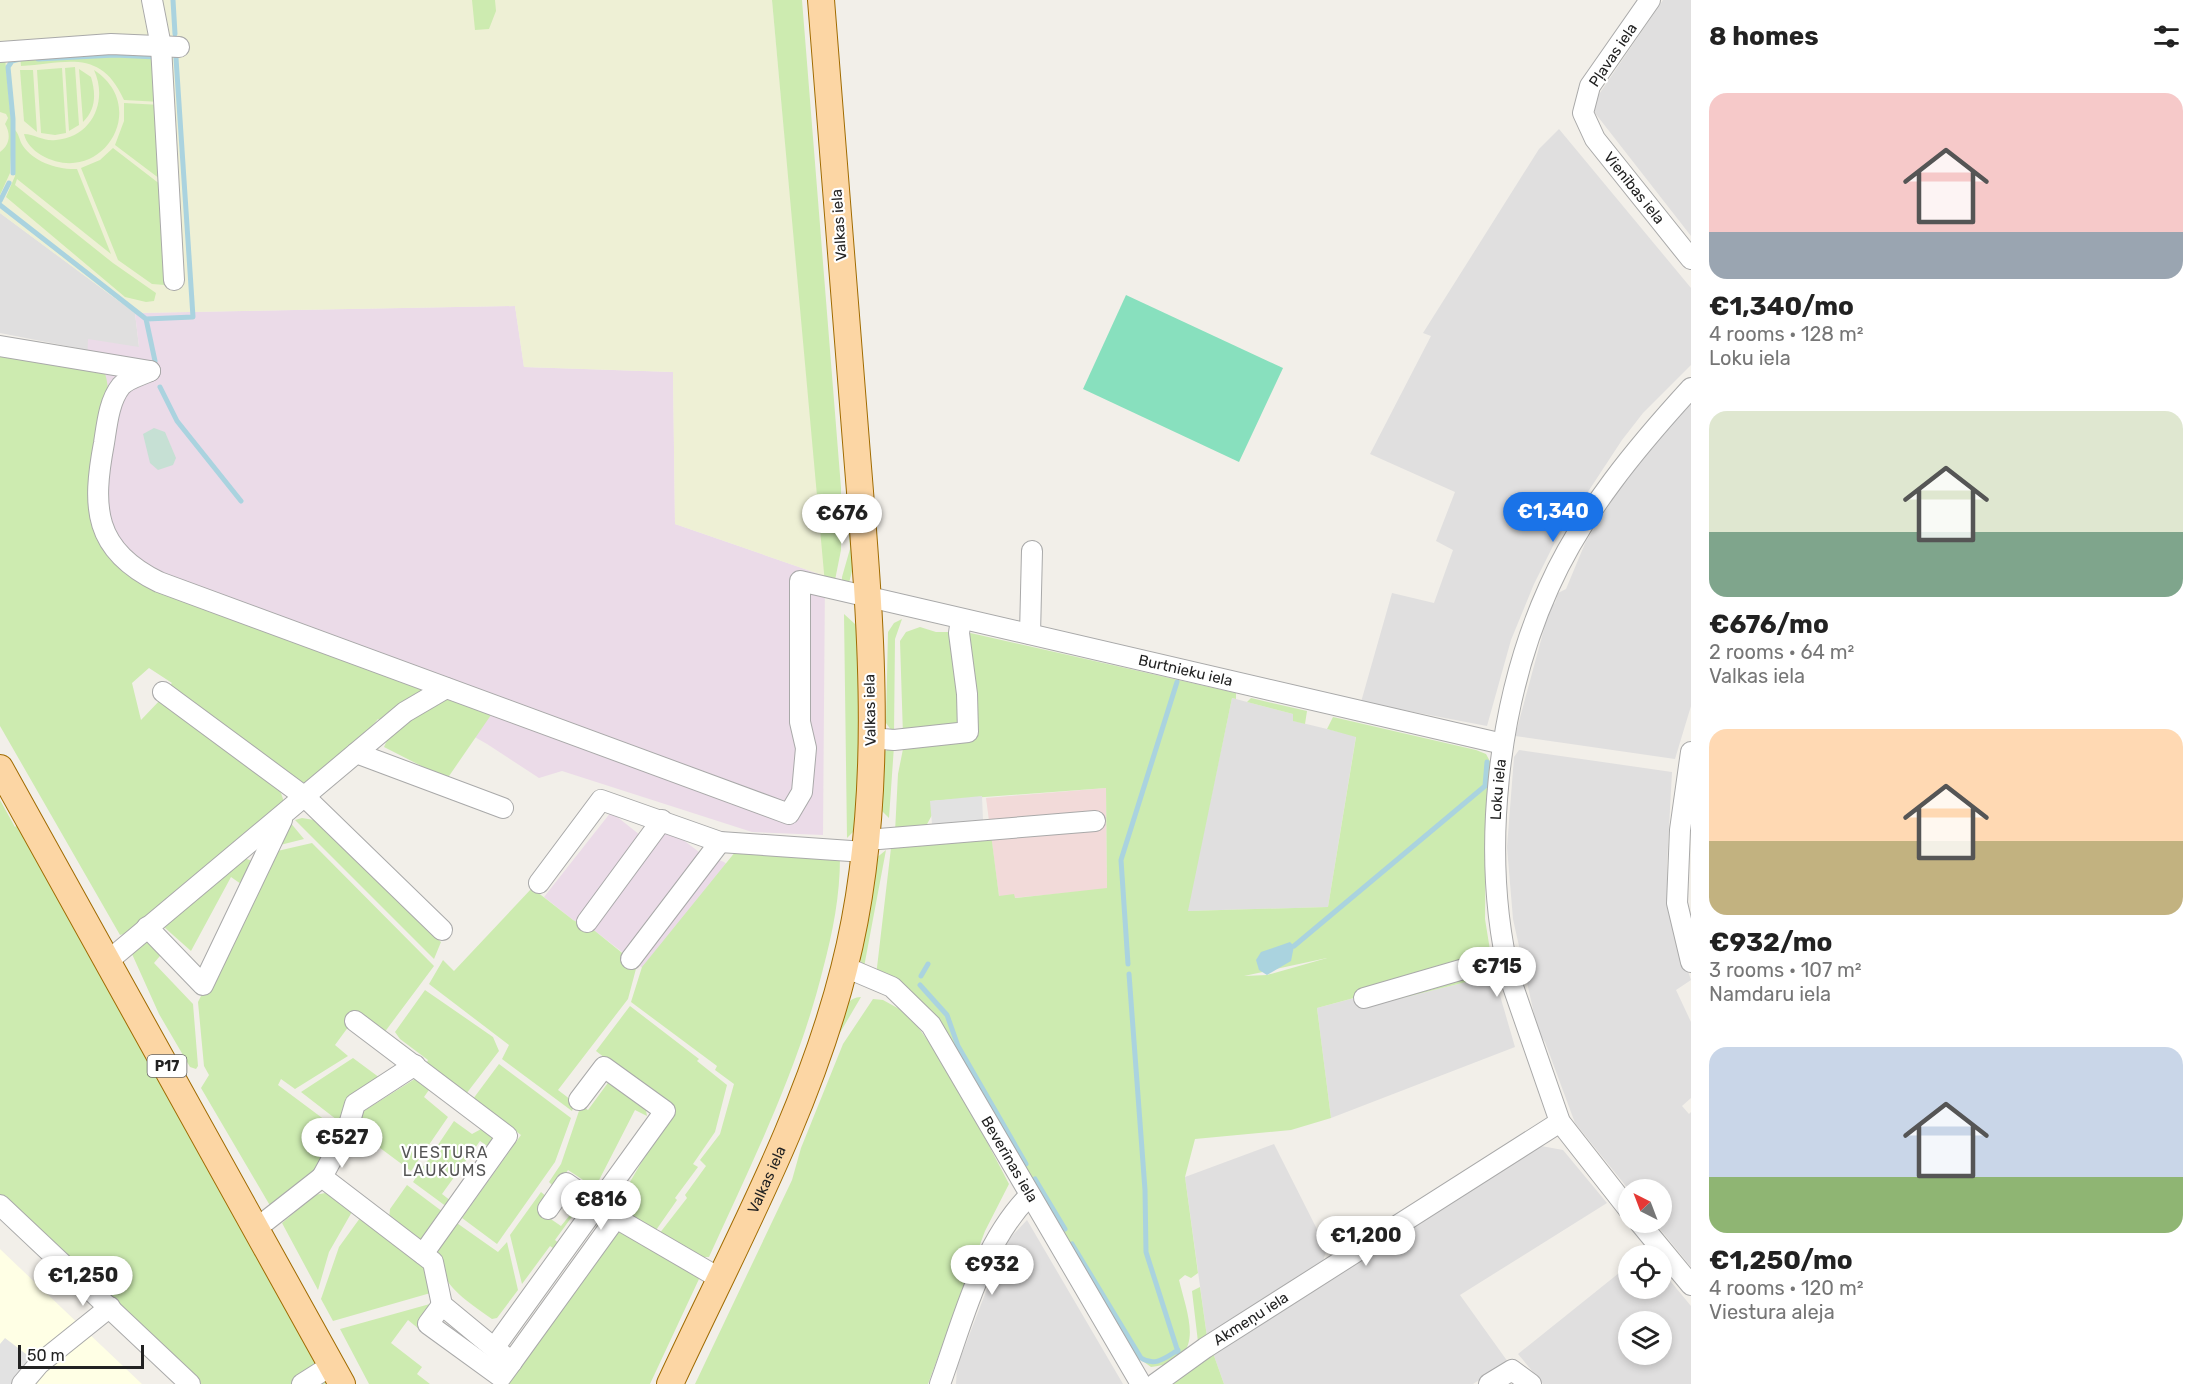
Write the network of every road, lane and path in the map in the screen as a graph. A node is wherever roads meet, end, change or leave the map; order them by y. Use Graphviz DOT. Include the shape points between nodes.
graph roads {
  1 [pos="152,0"];
  2 [pos="822,0"];
  3 [pos="1650,0"];
  4 [pos="170,47"];
  5 [pos="0,52"];
  6 [pos="1583,113"];
  7 [pos="1691,259"];
  8 [pos="174,280"];
  9 [pos="0,346"];
  10 [pos="1691,388"];
  11 [pos="1032,551"];
  12 [pos="868,596"];
  13 [pos="961,619"];
  14 [pos="1030,634"];
  15 [pos="446,688"];
  16 [pos="163,692"];
  17 [pos="871,738"];
  18 [pos="1503,744"];
  19 [pos="356,753"];
  20 [pos="1690,761"];
  21 [pos="0,768"];
  22 [pos="305,797"];
  23 [pos="503,808"];
  24 [pos="285,814"];
  25 [pos="662,820"];
  26 [pos="1095,821"];
  27 [pos="720,842"];
  28 [pos="866,846"];
  29 [pos="538,883"];
  30 [pos="586,922"];
  31 [pos="147,927"];
  32 [pos="442,930"];
  33 [pos="1505,957"];
  34 [pos="631,959"];
  35 [pos="108,961"];
  36 [pos="1691,962"];
  37 [pos="844,967"];
  38 [pos="1364,998"];
  39 [pos="355,1020"];
  40 [pos="415,1065"];
  41 [pos="579,1100"];
  42 [pos="1560,1122"];
  43 [pos="322,1177"];
  44 [pos="1029,1196"];
  45 [pos="1618,1196"];
  46 [pos="0,1205"];
  47 [pos="597,1205"];
  48 [pos="548,1209"];
  49 [pos="616,1218"];
  50 [pos="257,1228"];
  51 [pos="1648,1233"];
  52 [pos="423,1254"];
  53 [pos="719,1278"];
  54 [pos="1691,1285"];
  55 [pos="442,1305"];
  56 [pos="110,1307"];
  57 [pos="494,1348"];
  58 [pos="512,1362"];
  59 [pos="337,1375"];
  60 [pos="22,1384"];
  61 [pos="190,1384"];
  62 [pos="302,1384"];
  63 [pos="670,1384"];
  64 [pos="940,1384"];
  65 [pos="1141,1384"];
  66 [pos="1155,1384"];
  67 [pos="1489,1384"];
  68 [pos="1531,1384"];
  1 -- 4 [label="street"];
  2 -- 12 [label="main road, Valkas iela"];
  3 -- 6 [label="street, Pļavas iela" via="1590,86"];
  4 -- 5 [label="street" via="111,44"];
  4 -- 8 [label="street"];
  6 -- 7 [label="street, Vienības iela" via="1595,139"];
  9 -- 15 [label="street" via="150,370 122,384 110,406 96,483 101,525 134,570"];
  10 -- 18 [label="street, Loku iela" via="1640,443 1594,508 1549,586 1525,650"];
  11 -- 14 [label="street"];
  12 -- 13 [label="street, Burtnieku iela"];
  12 -- 15 [label="street, Burtnieku iela" via="800,581 800,722 806,748 802,792 789,814"];
  12 -- 17 [label="main road, Valkas iela"];
  13 -- 14 [label="street, Burtnieku iela"];
  13 -- 17 [label="street" via="968,732 894,740"];
  14 -- 18 [label="street, Burtnieku iela"];
  15 -- 19 [label="street" via="405,712"];
  16 -- 22 [label="street"];
  17 -- 28 [label="main road, Valkas iela"];
  18 -- 33 [label="street, Loku iela" via="1494,859"];
  19 -- 22 [label="street"];
  19 -- 23 [label="street"];
  20 -- 36 [label="street" via="1677,903"];
  21 -- 35 [label="main road, P17"];
  22 -- 24 [label="street"];
  22 -- 32 [label="street"];
  24 -- 31 [label="street"];
  24 -- 31 [label="street" via="203,985"];
  25 -- 27 [label="street"];
  25 -- 29 [label="street" via="601,800"];
  25 -- 30 [label="street"];
  26 -- 28 [label="street"];
  27 -- 28 [label="street"];
  27 -- 34 [label="street"];
  28 -- 37 [label="main road, Valkas iela"];
  31 -- 35 [label="street"];
  33 -- 38 [label="street"];
  33 -- 42 [label="street, Loku iela"];
  35 -- 50 [label="main road, P17"];
  37 -- 44 [label="street, Beverīnas iela" via="892,987 931,1025"];
  37 -- 53 [label="main road, Valkas iela" via="809,1081"];
  39 -- 40 [label="street"];
  40 -- 43 [label="street" via="354,1104 348,1131"];
  40 -- 52 [label="street" via="507,1136"];
  41 -- 47 [label="street" via="604,1067 665,1111"];
  42 -- 45 [label="street, Loku iela"];
  42 -- 66 [label="street, Akmeņu iela"];
  43 -- 50 [label="street"];
  43 -- 52 [label="street"];
  44 -- 64 [label="street" via="1012,1214 981,1273"];
  44 -- 65 [label="street, Beverīnas iela"];
  46 -- 56 [label="street"];
  47 -- 48 [label="street" via="566,1183"];
  47 -- 49 [label="street"];
  47 -- 57 [label="street"];
  49 -- 53 [label="street"];
  49 -- 58 [label="street"];
  50 -- 59 [label="main road, P17"];
  51 -- 54 [label="street"];
  52 -- 55 [label="street" via="433,1262"];
  53 -- 63 [label="main road, Valkas iela"];
  55 -- 57 [label="street"];
  55 -- 58 [label="street" via="428,1324 501,1377"];
  56 -- 60 [label="street" via="39,1364"];
  56 -- 61 [label="street"];
  57 -- 58 [label="street"];
  59 -- 62 [label="street"];
  67 -- 68 [label="street" via="1512,1370"];
}
